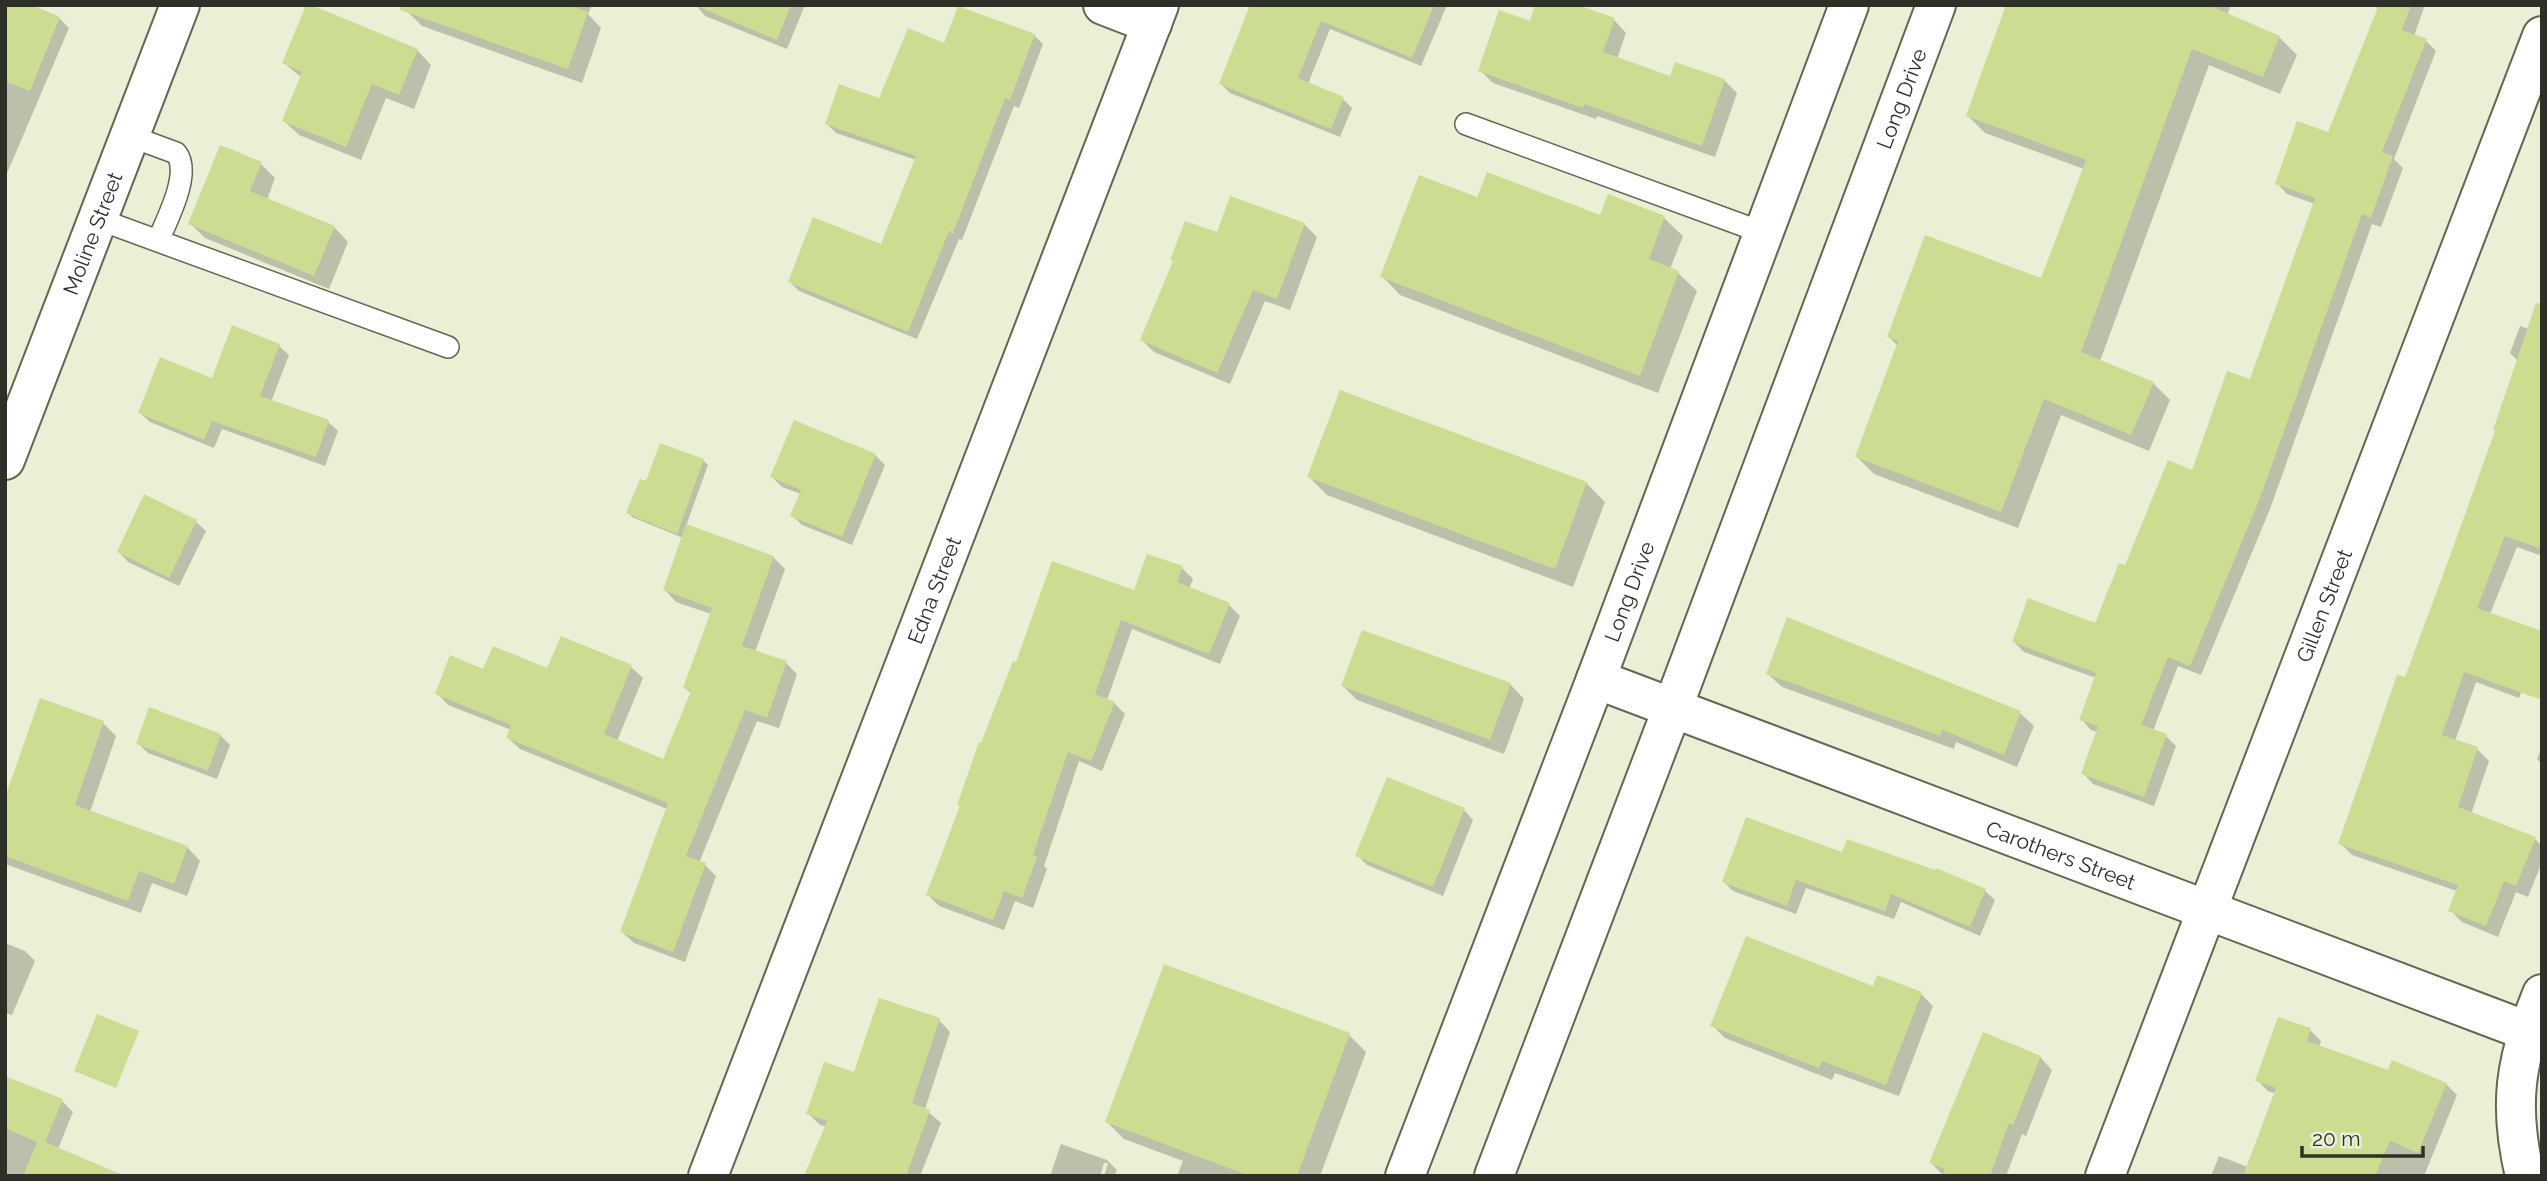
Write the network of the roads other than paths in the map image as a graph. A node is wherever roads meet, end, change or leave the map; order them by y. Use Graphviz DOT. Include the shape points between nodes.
graph roads {
  1 [pos="180,5"];
  2 [pos="1102,5"];
  3 [pos="1849,5"];
  4 [pos="1936,5"];
  5 [pos="1156,15"];
  6 [pos="2542,36"];
  7 [pos="1466,124"];
  8 [pos="130,136"];
  9 [pos="98,219"];
  10 [pos="1764,233"];
  11 [pos="158,241"];
  12 [pos="448,347"];
  13 [pos="5,460"];
  14 [pos="1596,679"];
  15 [pos="1673,707"];
  16 [pos="2208,908"];
  17 [pos="2542,994"];
  18 [pos="2527,1031"];
  19 [pos="708,1176"];
  20 [pos="1405,1176"];
  21 [pos="1494,1176"];
  22 [pos="2105,1176"];
  23 [pos="2525,1176"];
  1 -- 8 [label="street, Moline Street"];
  2 -- 5 [label="street"];
  3 -- 10 [label="street, Long Drive"];
  4 -- 15 [label="street, Long Drive"];
  5 -- 19 [label="street, Edna Street"];
  6 -- 16 [label="street, Gillen Street"];
  7 -- 10 [label="lane"];
  8 -- 9 [label="street, Moline Street"];
  8 -- 11 [label="lane" via="176,153 183,166"];
  9 -- 11 [label="lane"];
  9 -- 13 [label="street, Moline Street"];
  10 -- 14 [label="street, Long Drive"];
  11 -- 12 [label="lane"];
  14 -- 15 [label="street, Carothers Street"];
  14 -- 20 [label="street, Long Drive"];
  15 -- 16 [label="street, Carothers Street"];
  15 -- 21 [label="street, Long Drive"];
  16 -- 18 [label="street, Carothers Street"];
  16 -- 22 [label="street, Gillen Street"];
  17 -- 18 [label="street"];
  18 -- 23 [label="street" via="2514,1105"];
}
